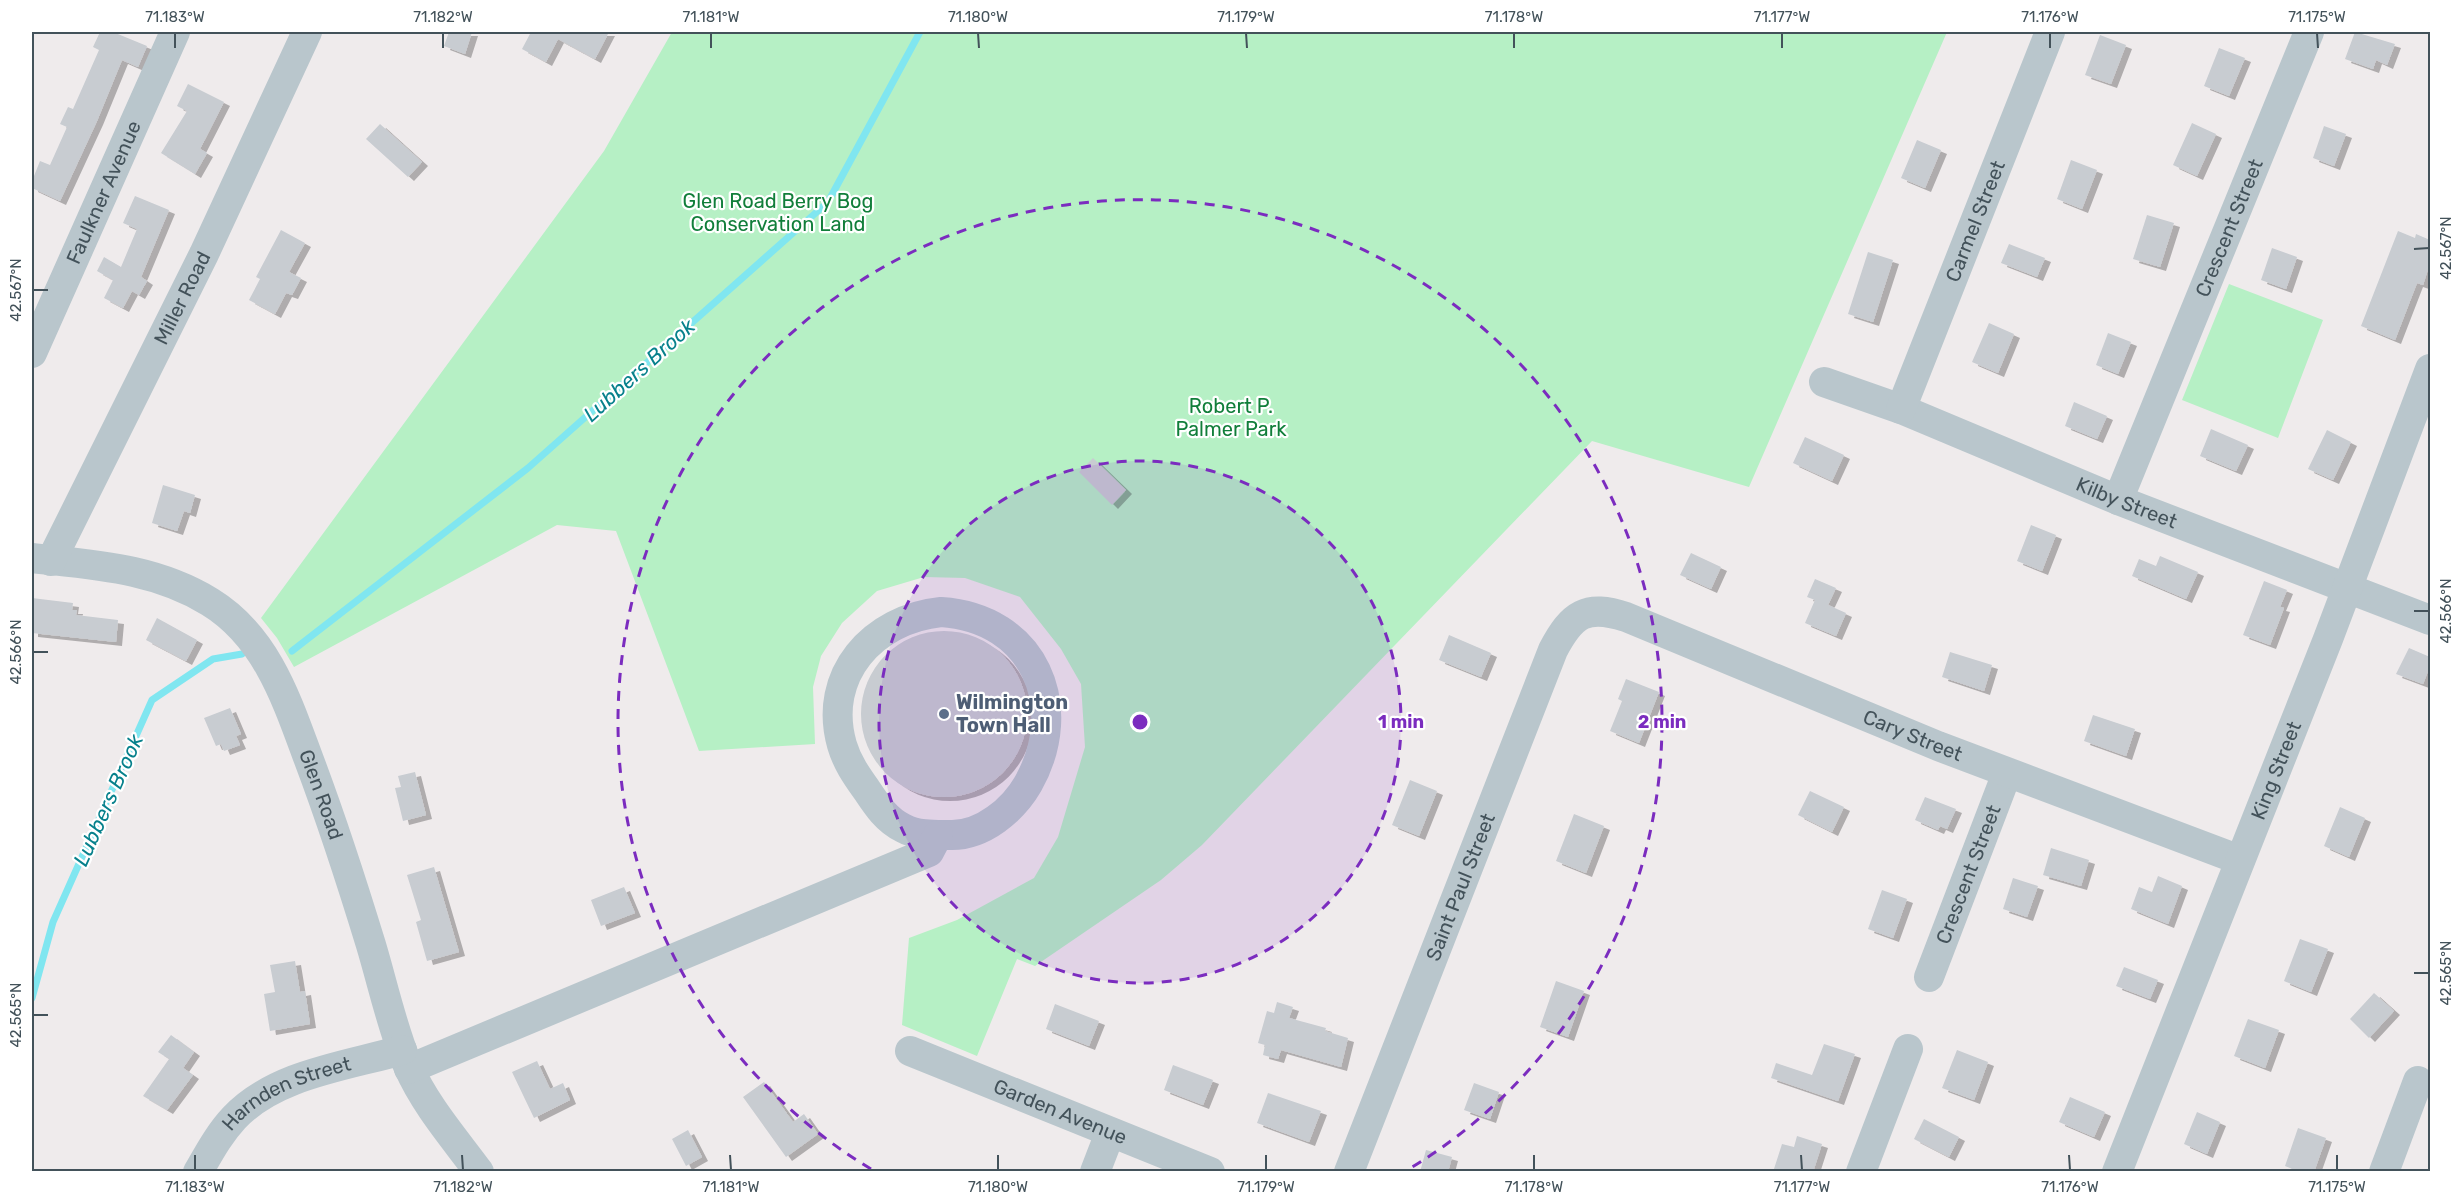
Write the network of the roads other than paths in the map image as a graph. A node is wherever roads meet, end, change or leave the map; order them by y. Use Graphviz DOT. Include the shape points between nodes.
graph roads {
  1 [pos="175,32"];
  2 [pos="307,32"];
  3 [pos="2050,32"];
  4 [pos="2308,32"];
  5 [pos="32,353"];
  6 [pos="2430,369"];
  7 [pos="1824,382"];
  8 [pos="1901,409"];
  9 [pos="2118,500"];
  10 [pos="41,560"];
  11 [pos="2346,589"];
  12 [pos="1587,612"];
  13 [pos="2430,620"];
  14 [pos="2007,773"];
  15 [pos="938,835"];
  16 [pos="2240,860"];
  17 [pos="1929,977"];
  18 [pos="1908,1049"];
  19 [pos="910,1051"];
  20 [pos="405,1059"];
  21 [pos="2418,1081"];
  22 [pos="1110,1133"];
  23 [pos="198,1172"];
  24 [pos="479,1172"];
  25 [pos="1095,1172"];
  26 [pos="1210,1172"];
  27 [pos="1349,1172"];
  28 [pos="1862,1172"];
  29 [pos="2117,1172"];
  30 [pos="2384,1172"];
  1 -- 5 [label="street, Faulkner Avenue"];
  2 -- 10 [label="street, Miller Road" via="204,254"];
  3 -- 8 [label="street, Carmel Street"];
  4 -- 9 [label="street, Crescent Street"];
  6 -- 11 [label="street, King Street"];
  7 -- 8 [label="street, Kilby Street"];
  8 -- 9 [label="street, Kilby Street"];
  9 -- 11 [label="street, Kilby Street"];
  10 -- 20 [label="street, Glen Road" via="122,568 168,581 230,616 260,651 286,698 324,800"];
  11 -- 13 [label="street, Kilby Street"];
  11 -- 16 [label="street, King Street"];
  12 -- 14 [label="street, Cary Street" via="1605,611 1626,617"];
  12 -- 27 [label="street, Saint Paul Street" via="1566,626 1553,650"];
  14 -- 16 [label="street, Cary Street"];
  14 -- 17 [label="street, Crescent Street"];
  15 -- 15 [label="street" via="976,831 1019,798 1041,755 1047,714 1038,675 1015,642 981,620 941,612 901,621 867,644 845,678 838,718 846,758 879,808 904,829"];
  15 -- 20 [label="street, Harnden Street" via="929,852"];
  16 -- 29 [label="street, King Street"];
  18 -- 28 [label="street"];
  19 -- 22 [label="street, Garden Avenue"];
  20 -- 23 [label="street, Harnden Street" via="311,1075 252,1103 221,1134"];
  20 -- 24 [label="street, Glen Road" via="440,1120"];
  21 -- 30 [label="street"];
  22 -- 25 [label="street"];
  22 -- 26 [label="street, Garden Avenue"];
}
